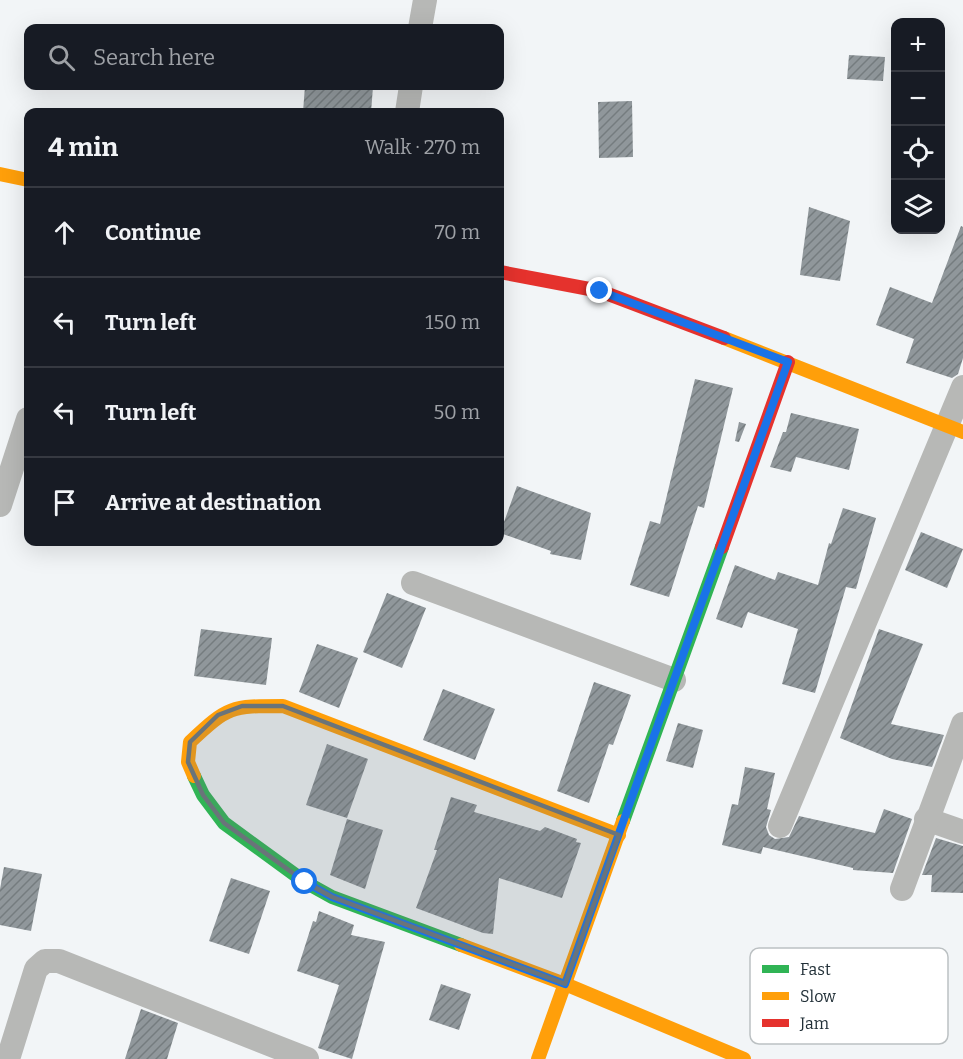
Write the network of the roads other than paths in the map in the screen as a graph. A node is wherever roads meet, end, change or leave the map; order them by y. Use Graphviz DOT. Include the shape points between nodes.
graph roads {
  1 [pos="425,0"];
  2 [pos="421,24"];
  3 [pos="410,90"];
  4 [pos="408,108"];
  5 [pos="0,174"];
  6 [pos="24,179"];
  7 [pos="504,273"];
  8 [pos="788,362"];
  9 [pos="963,387"];
  10 [pos="955,429"];
  11 [pos="24,431"];
  12 [pos="0,505"];
  13 [pos="413,583"];
  14 [pos="674,680"];
  15 [pos="963,724"];
  16 [pos="926,819"];
  17 [pos="780,826"];
  18 [pos="963,832"];
  19 [pos="619,835"];
  20 [pos="902,889"];
  21 [pos="565,984"];
  22 [pos="8,1059"];
  23 [pos="307,1059"];
  24 [pos="538,1059"];
  25 [pos="744,1059"];
  1 -- 2 [label="street"];
  3 -- 4 [label="street"];
  5 -- 6 [label="street"];
  7 -- 8 [label="street" via="600,291"];
  8 -- 10 [label="street"];
  8 -- 14 [label="street"];
  9 -- 10 [label="street"];
  10 -- 17 [label="street"];
  11 -- 12 [label="street"];
  13 -- 14 [label="street"];
  14 -- 19 [label="street"];
  15 -- 16 [label="street"];
  16 -- 18 [label="street"];
  16 -- 20 [label="street"];
  19 -- 21 [label="street"];
  19 -- 21 [label="street" via="284,706 242,706 218,715 190,742 188,762 203,795 224,824 305,882 332,897"];
  21 -- 24 [label="street"];
  21 -- 25 [label="street"];
  22 -- 23 [label="street" via="36,969 45,961 58,961"];
}
